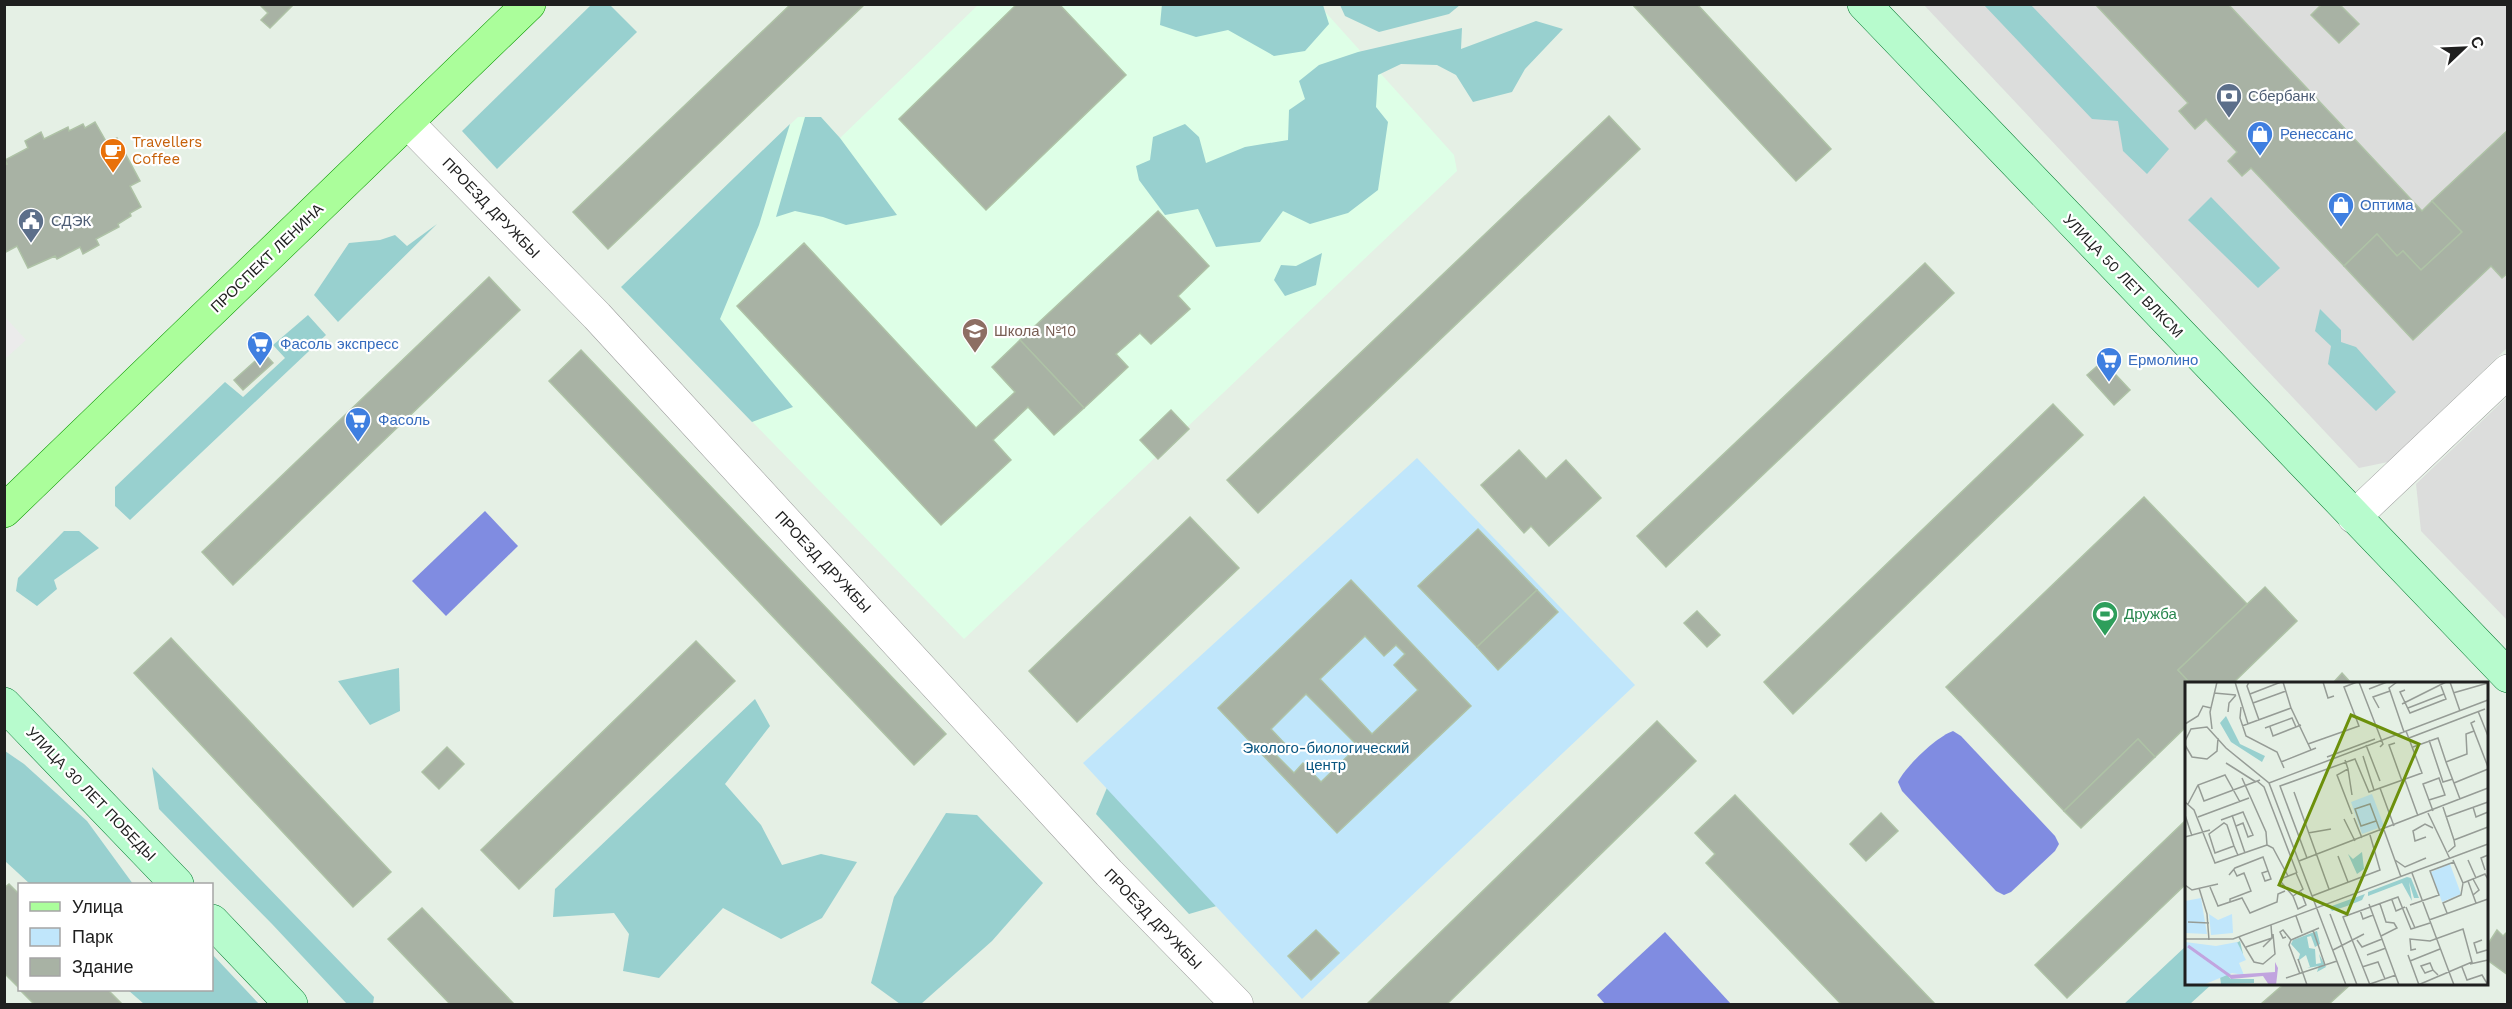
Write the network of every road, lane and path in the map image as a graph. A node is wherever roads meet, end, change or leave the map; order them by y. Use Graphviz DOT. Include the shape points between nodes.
graph roads {
  1 [pos="529,4"];
  2 [pos="1864,4"];
  3 [pos="407,122"];
  4 [pos="2508,371"];
  5 [pos="4,511"];
  6 [pos="2355,517"];
  7 [pos="2508,676"];
  8 [pos="4,704"];
  9 [pos="175,883"];
  10 [pos="213,922"];
  11 [pos="291,1005"];
  12 [pos="1237,1005"];
  1 -- 3 [label="main road, ПРОСПЕКТ ЛЕНИНА"];
  2 -- 6 [label="main road, УЛИЦА 50 ЛЕТ ВЛКСМ"];
  3 -- 5 [label="main road, ПРОСПЕКТ ЛЕНИНА"];
  3 -- 12 [label="street, ПРОЕЗД ДРУЖБЫ" via="597,316 1109,873"];
  4 -- 6 [label="street"];
  6 -- 7 [label="main road, УЛИЦА 50 ЛЕТ ВЛКСМ"];
  8 -- 9 [label="main road, УЛИЦА 30 ЛЕТ ПОБЕДЫ"];
  10 -- 11 [label="main road"];
}
